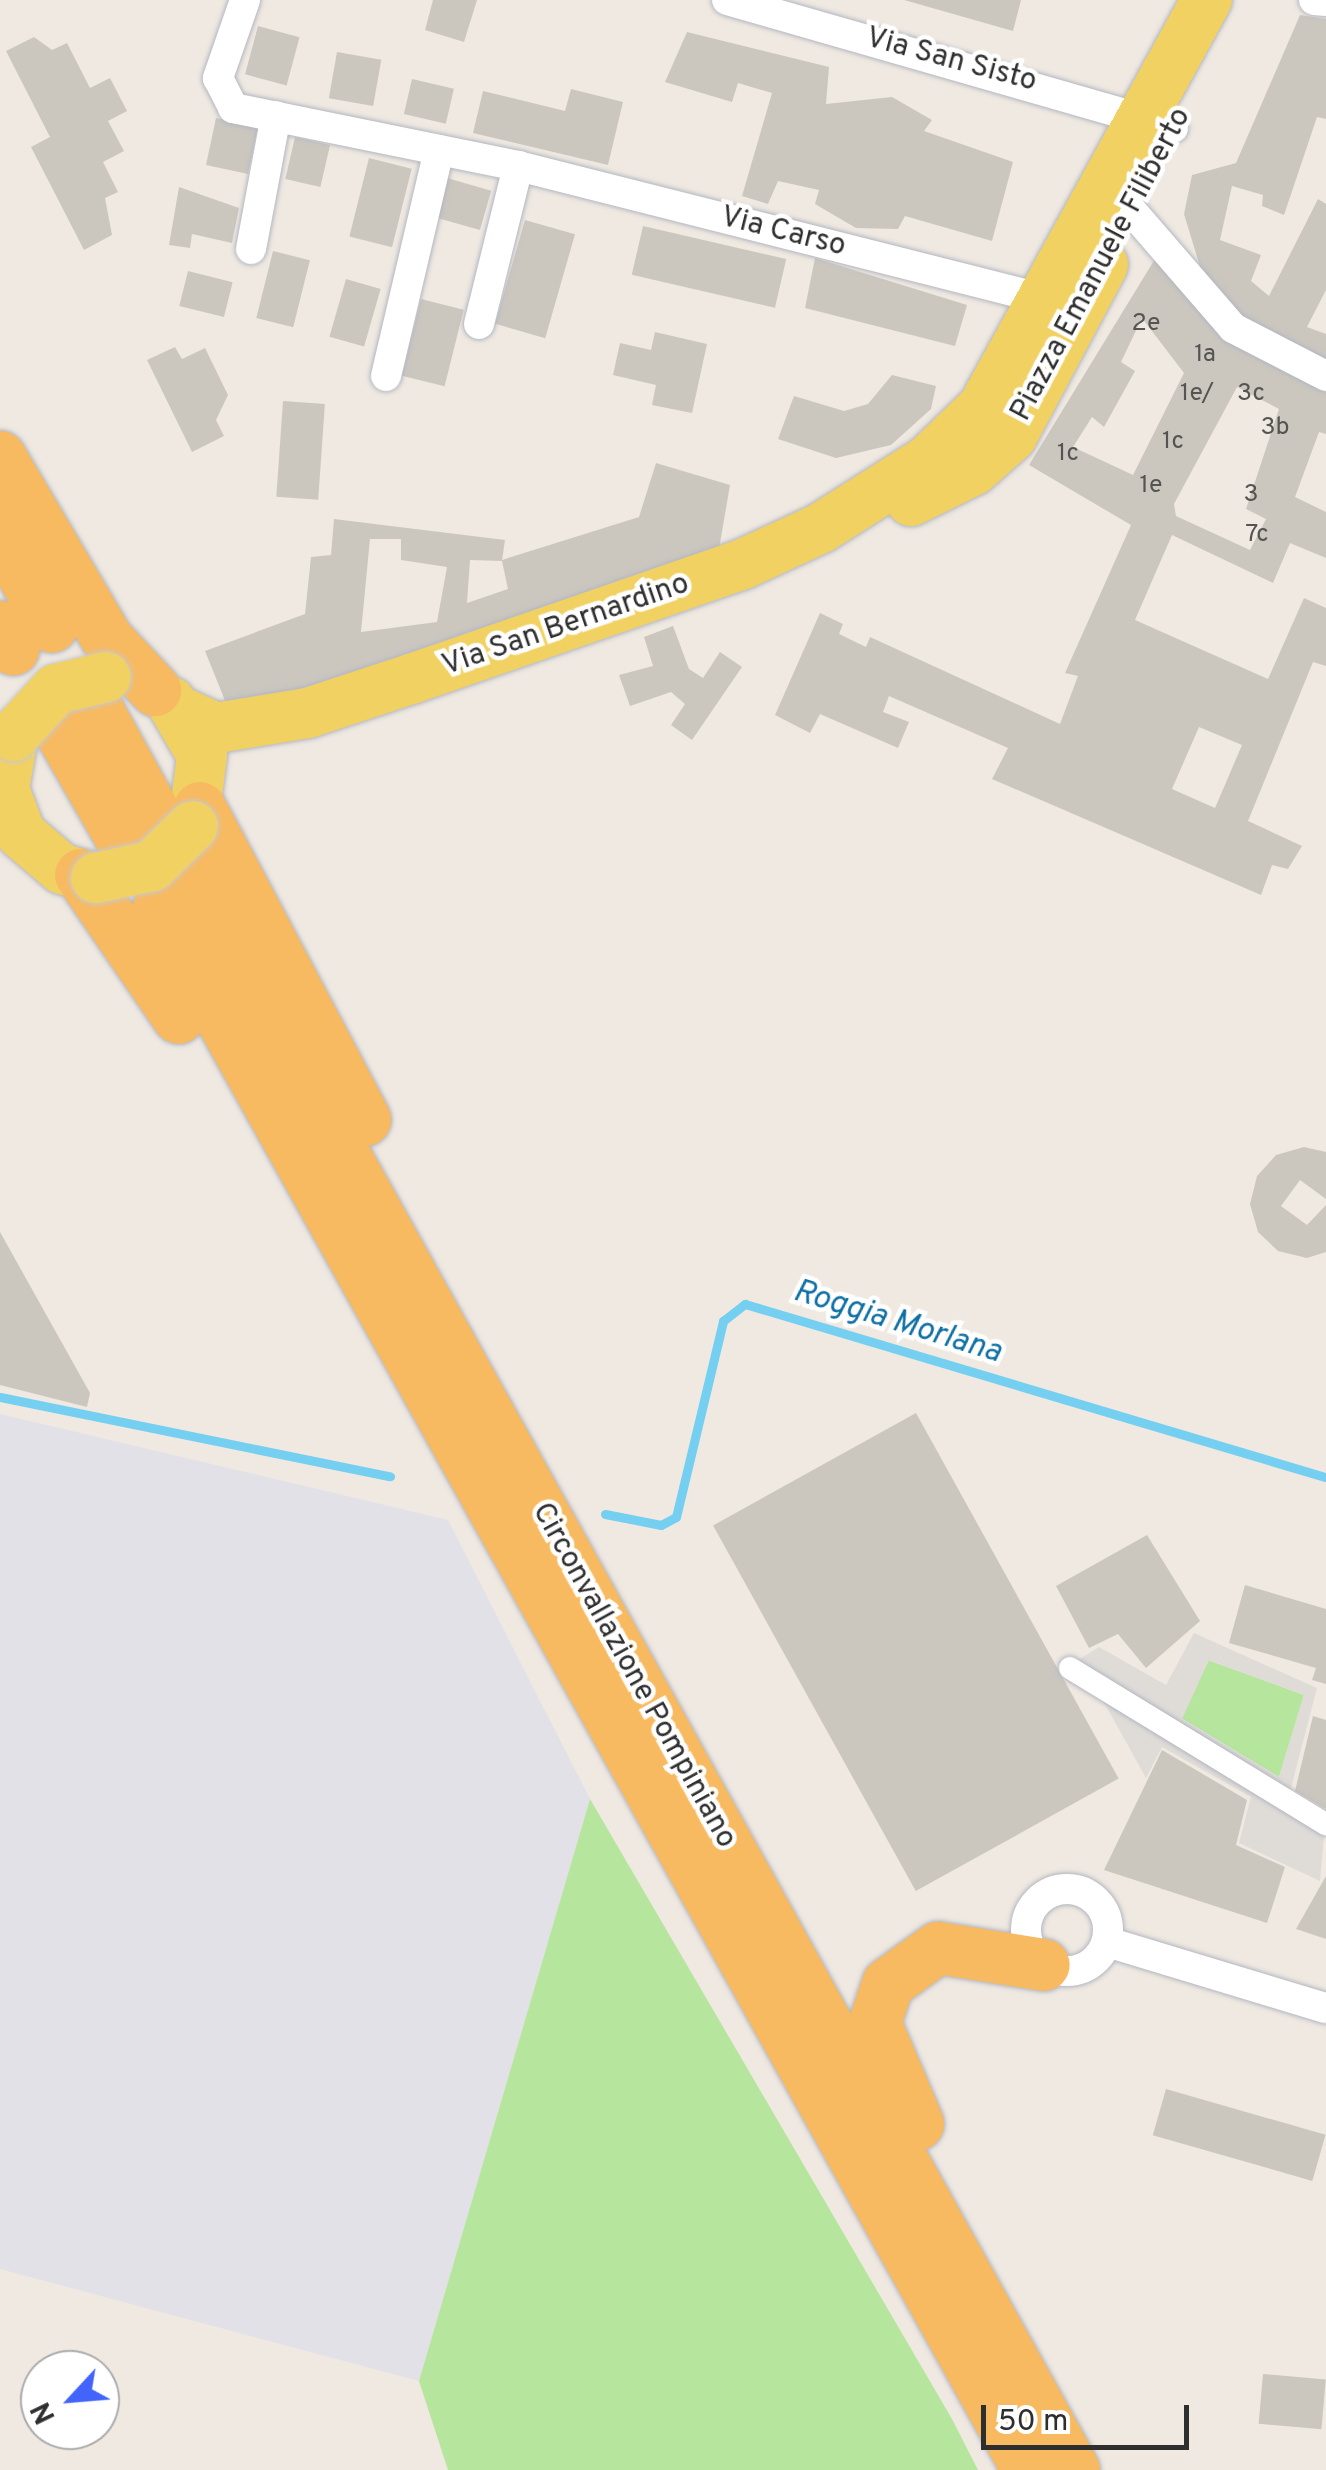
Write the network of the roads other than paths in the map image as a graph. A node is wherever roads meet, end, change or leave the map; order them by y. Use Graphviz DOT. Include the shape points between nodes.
graph roads {
  1 [pos="244,0"];
  2 [pos="727,0"];
  3 [pos="1207,0"];
  4 [pos="1241,0"];
  5 [pos="1314,0"];
  6 [pos="1326,1"];
  7 [pos="276,116"];
  8 [pos="1160,121"];
  9 [pos="438,150"];
  10 [pos="518,166"];
  11 [pos="1130,209"];
  12 [pos="252,249"];
  13 [pos="1048,300"];
  14 [pos="479,324"];
  15 [pos="386,376"];
  16 [pos="1326,376"];
  17 [pos="0,456"];
  18 [pos="822,528"];
  19 [pos="0,532"];
  20 [pos="22,634"];
  21 [pos="308,713"];
  22 [pos="76,716"];
  23 [pos="152,835"];
  24 [pos="1070,1668"];
  25 [pos="1326,1824"];
  26 [pos="687,1862"];
  27 [pos="778,1937"];
  28 [pos="1107,1942"];
  29 [pos="1044,1965"];
  30 [pos="1326,2008"];
  31 [pos="1006,2350"];
  32 [pos="1028,2470"];
  33 [pos="1074,2470"];
  34 [pos="1103,2470"];
  1 -- 7 [label="street, Via Carso" via="220,97"];
  2 -- 8 [label="street, Via San Sisto"];
  3 -- 8 [label="main road, Piazza Emanuele Filiberto"];
  4 -- 8 [label="main road, Piazza Emanuele Filiberto"];
  5 -- 6 [label="street"];
  7 -- 9 [label="street, Via Carso"];
  7 -- 12 [label="street"];
  8 -- 11 [label="main road, Piazza Emanuele Filiberto"];
  8 -- 13 [label="main road, Piazza Emanuele Filiberto"];
  9 -- 10 [label="street, Via Carso"];
  9 -- 15 [label="street"];
  10 -- 13 [label="street, Via Carso"];
  10 -- 14 [label="street"];
  11 -- 16 [label="street" via="1233,328"];
  11 -- 18 [label="main road, Piazza Emanuele Filiberto" via="1037,400 992,457 854,525"];
  13 -- 18 [label="main road, Piazza Emanuele Filiberto" via="958,438"];
  17 -- 22 [label="highway" via="114,648"];
  18 -- 21 [label="main road, Via San Bernardino" via="740,565"];
  19 -- 20 [label="highway"];
  21 -- 22 [label="main road, Via San Bernardino" via="216,728"];
  21 -- 23 [label="main road, Via San Bernardino" via="248,746"];
  22 -- 23 [label="highway"];
  22 -- 23 [label="main road" via="197,739"];
  22 -- 23 [label="main road" via="4,789 20,834"];
  23 -- 26 [label="highway" via="146,958 556,1691"];
  23 -- 27 [label="highway" via="729,1798"];
  24 -- 25 [label="street"];
  26 -- 27 [label="highway, Circonvallazione Pompiniano" via="176,894"];
  26 -- 32 [label="highway, Circonvallazione Pompiniano"];
  27 -- 31 [label="highway, Circonvallazione Pompiniano"];
  28 -- 29 [label="street" via="1078,1970"];
  28 -- 29 [label="street" via="1096,1901 1053,1890 1033,1906 1025,1930"];
  28 -- 30 [label="street"];
  29 -- 31 [label="highway" via="938,1948 902,1966 876,2023"];
  31 -- 33 [label="highway, Circonvallazione Pompiniano"];
  31 -- 34 [label="highway"];
}
